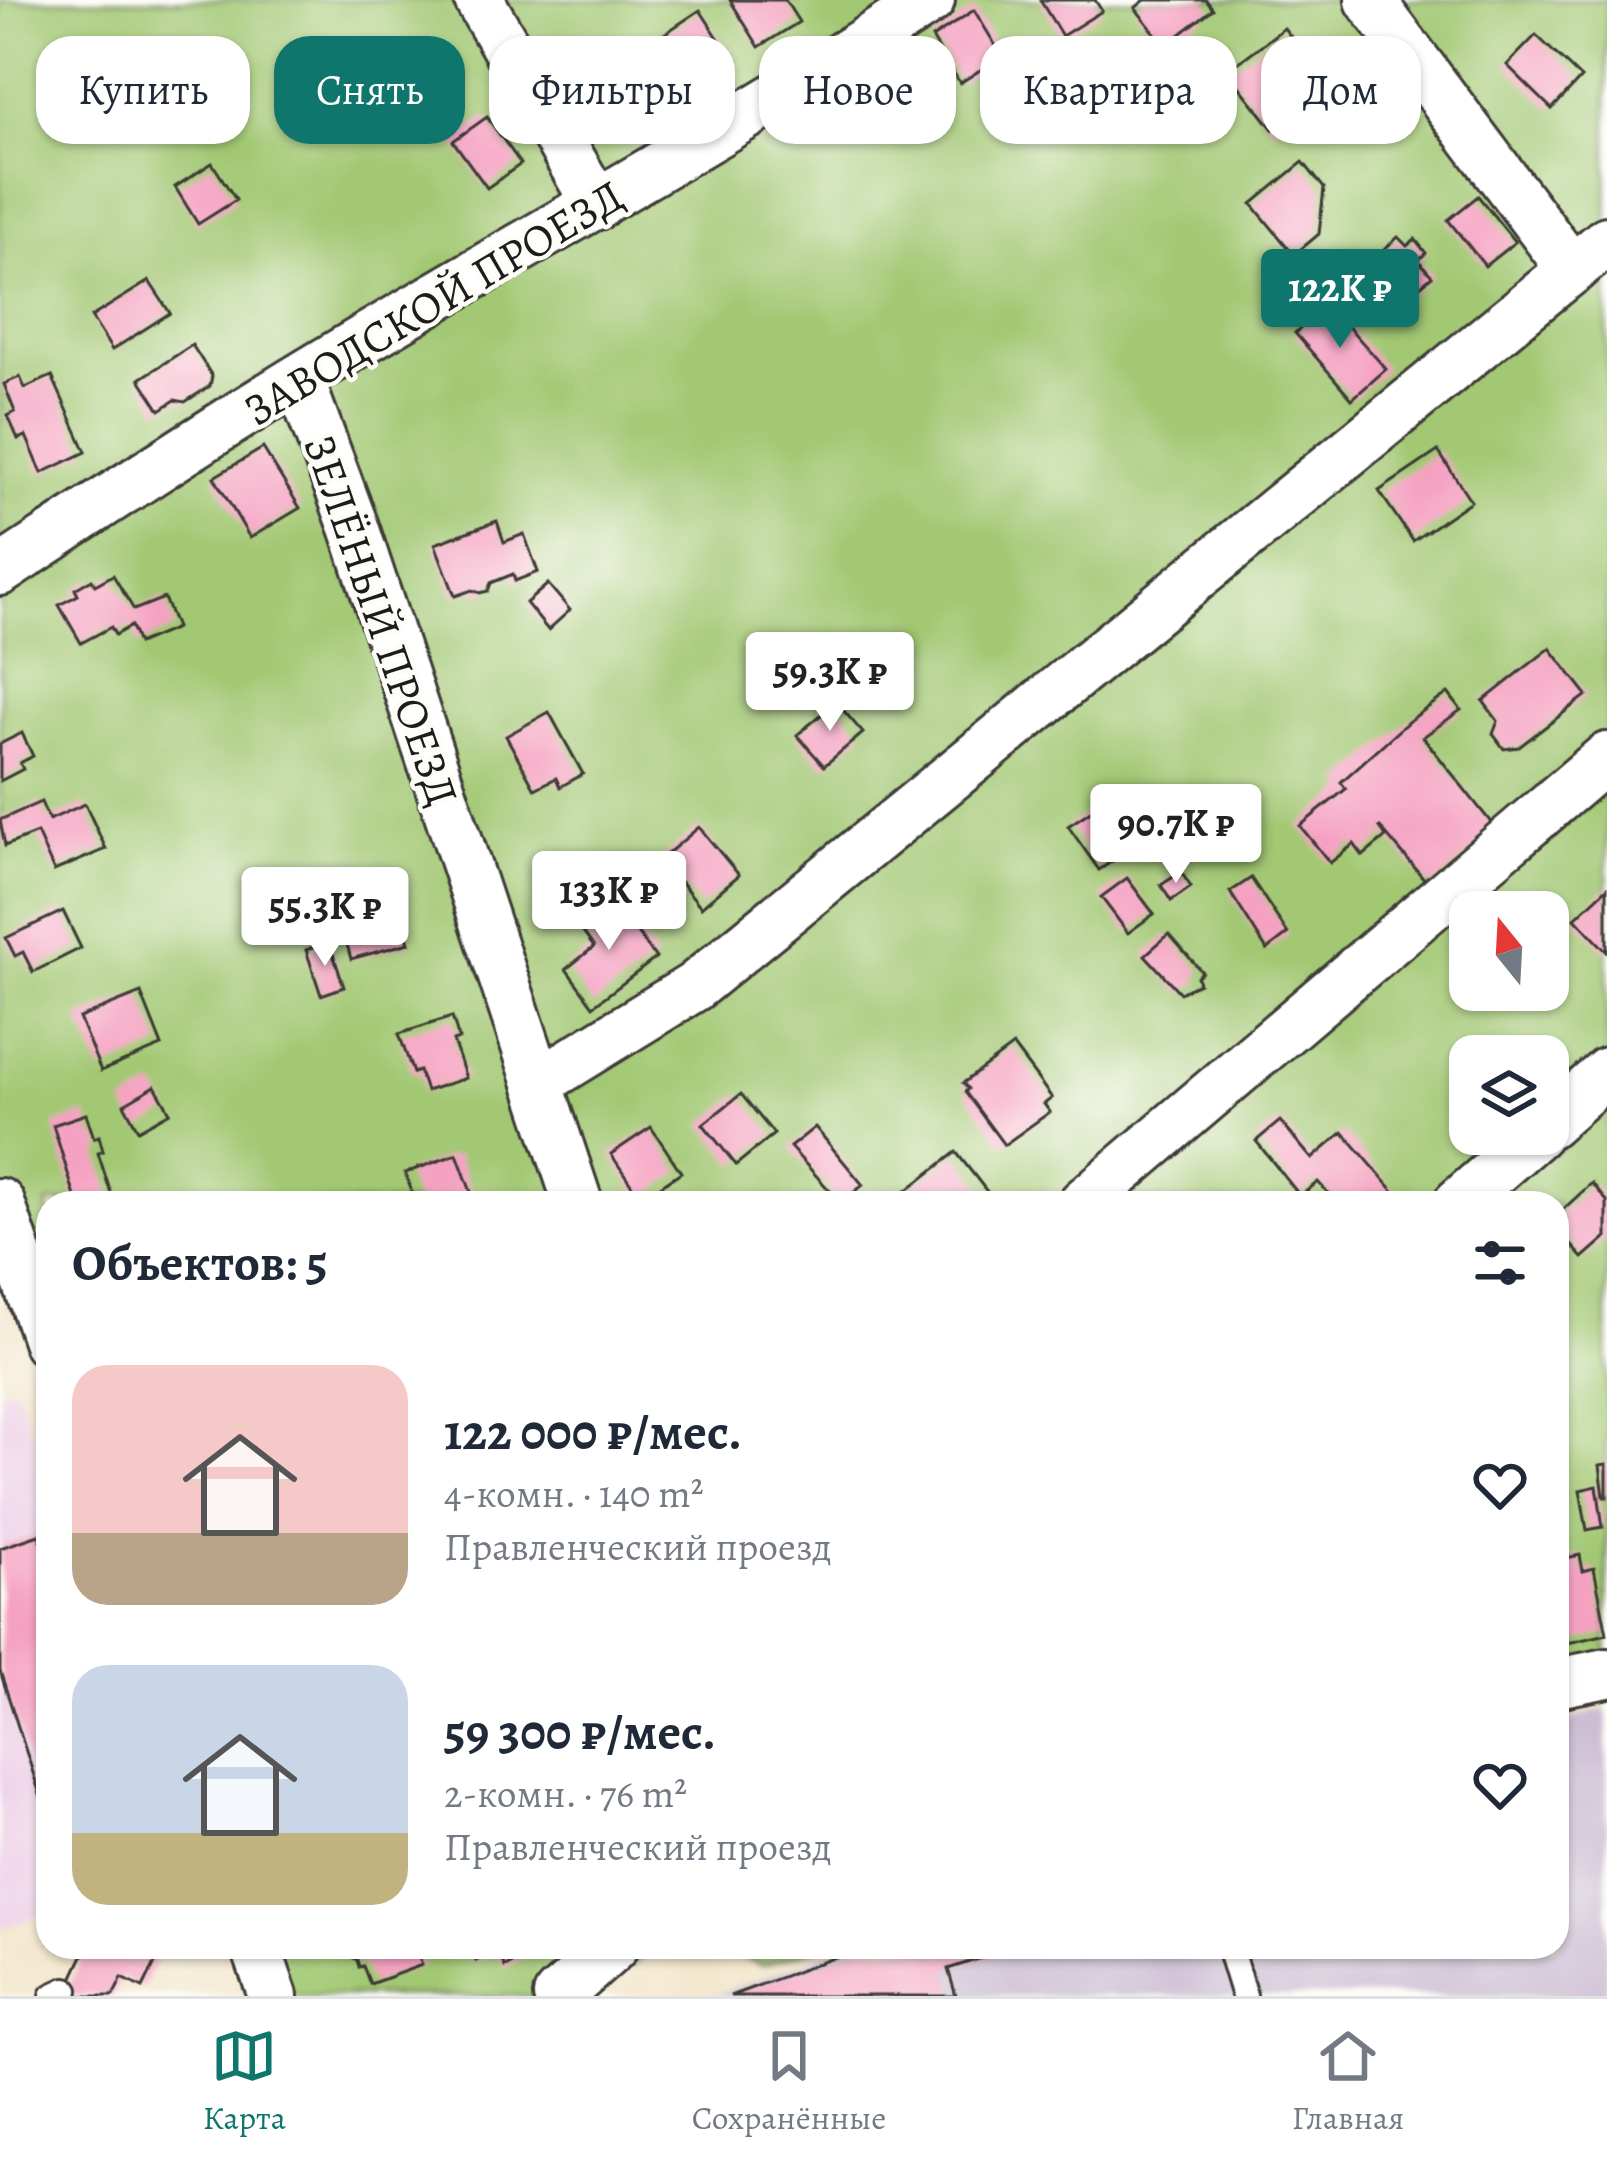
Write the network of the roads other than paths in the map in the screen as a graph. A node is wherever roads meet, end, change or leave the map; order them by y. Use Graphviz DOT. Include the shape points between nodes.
graph roads {
  1 [pos="479,0"];
  2 [pos="930,0"];
  3 [pos="1370,0"];
  4 [pos="596,206"];
  5 [pos="1590,255"];
  6 [pos="298,379"];
  7 [pos="0,571"];
  8 [pos="1607,757"];
  9 [pos="1607,1072"];
  10 [pos="538,1083"];
  11 [pos="1569,1105"];
  12 [pos="1513,1155"];
  13 [pos="574,1191"];
  14 [pos="1097,1191"];
  15 [pos="1472,1191"];
  16 [pos="0,1203"];
  17 [pos="36,1308"];
  18 [pos="1607,1672"];
  19 [pos="1569,1680"];
  20 [pos="260,1959"];
  21 [pos="600,1959"];
  22 [pos="1233,1959"];
  23 [pos="273,1996"];
  24 [pos="558,1996"];
  25 [pos="1244,1996"];
  1 -- 4 [label="street"];
  2 -- 4 [label="street, ЗАВОДСКОЙ ПРОЕЗД"];
  3 -- 5 [label="street"];
  4 -- 6 [label="street, ЗАВОДСКОЙ ПРОЕЗД"];
  5 -- 10 [label="street" via="694,986"];
  6 -- 7 [label="street, ЗАВОДСКОЙ ПРОЕЗД"];
  6 -- 10 [label="street, ЗЕЛЁНЫЙ ПРОЕЗД"];
  8 -- 14 [label="street"];
  9 -- 11 [label="street"];
  10 -- 13 [label="street, ЗЕЛЁНЫЙ ПРОЕЗД"];
  12 -- 15 [label="street"];
  16 -- 17 [label="street"];
  18 -- 19 [label="street"];
  20 -- 23 [label="street"];
  21 -- 24 [label="street"];
  22 -- 25 [label="lane"];
}
